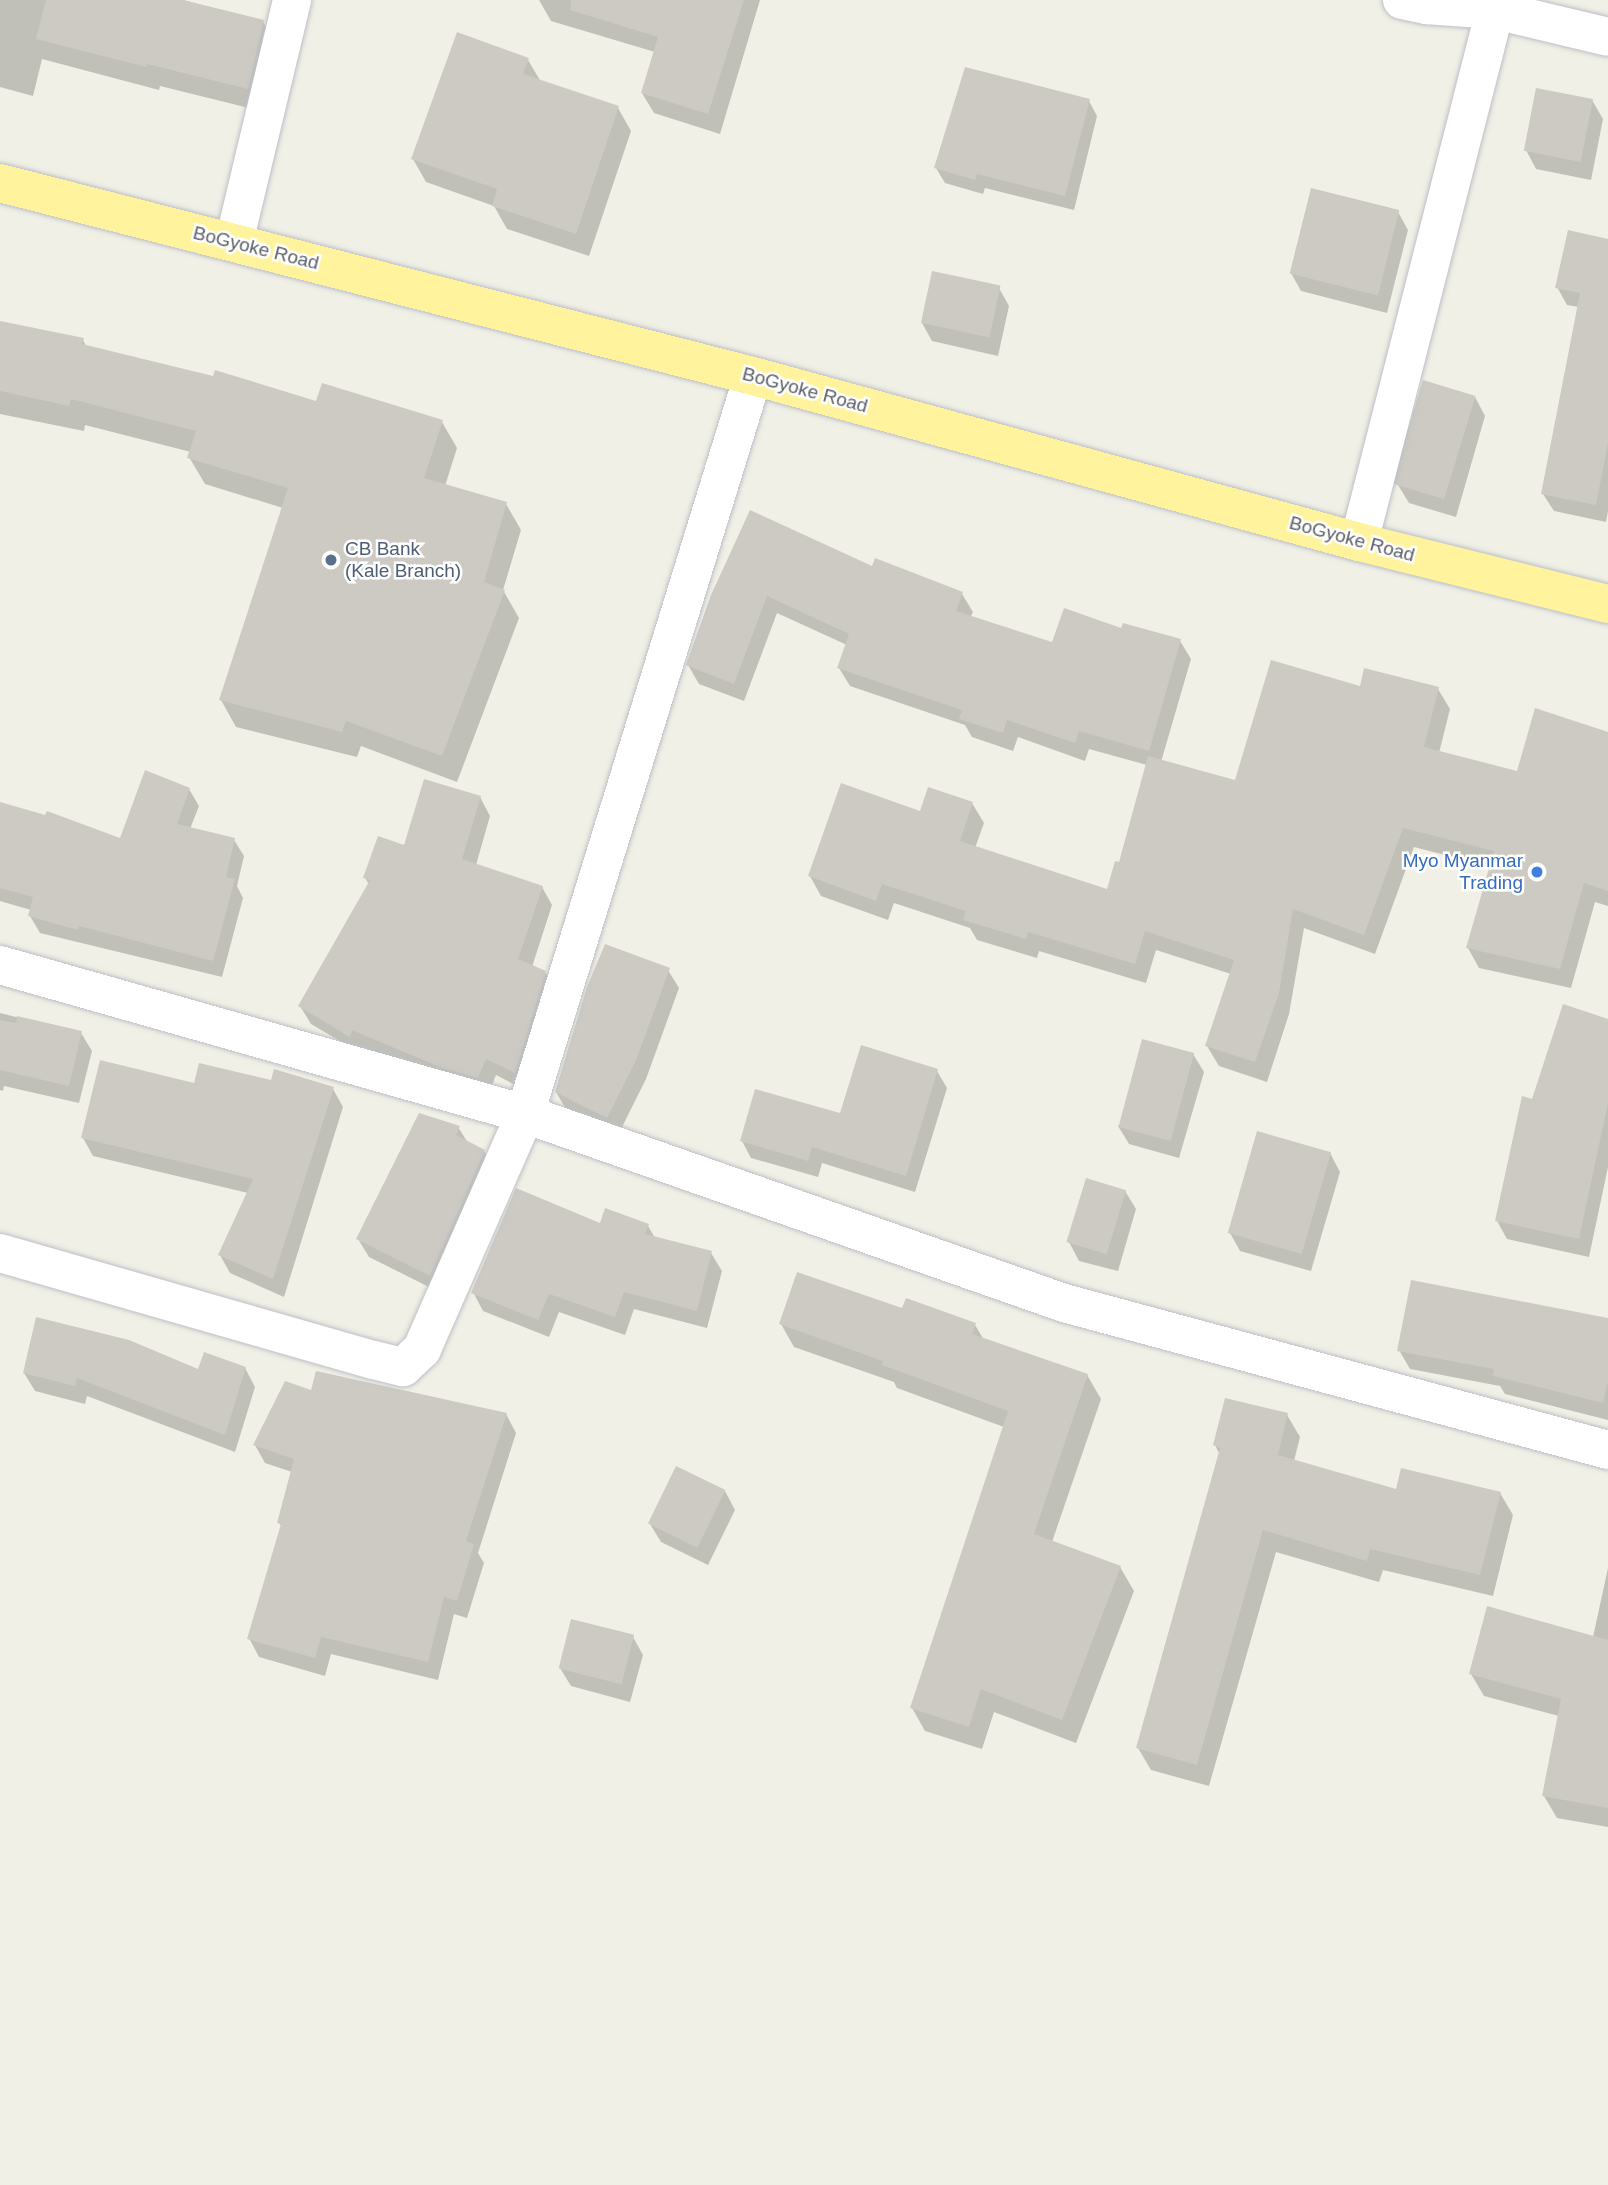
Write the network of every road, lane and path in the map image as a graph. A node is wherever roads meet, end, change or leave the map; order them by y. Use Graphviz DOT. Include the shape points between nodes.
graph roads {
  1 [pos="292,0"];
  2 [pos="1402,0"];
  3 [pos="1497,5"];
  4 [pos="1608,37"];
  5 [pos="0,183"];
  6 [pos="234,242"];
  7 [pos="753,376"];
  8 [pos="1359,542"];
  9 [pos="1608,604"];
  10 [pos="0,965"];
  11 [pos="525,1114"];
  12 [pos="0,1253"];
  13 [pos="1608,1450"];
  1 -- 6 [label="street"];
  2 -- 3 [label="street" via="1426,5"];
  3 -- 4 [label="street"];
  3 -- 8 [label="street"];
  5 -- 6 [label="highway, BoGyoke Road"];
  6 -- 7 [label="highway, BoGyoke Road"];
  7 -- 8 [label="highway, BoGyoke Road"];
  7 -- 11 [label="street"];
  8 -- 9 [label="highway, BoGyoke Road"];
  10 -- 11 [label="street"];
  11 -- 12 [label="street" via="422,1349 403,1367"];
  11 -- 13 [label="street" via="1064,1303"];
}
